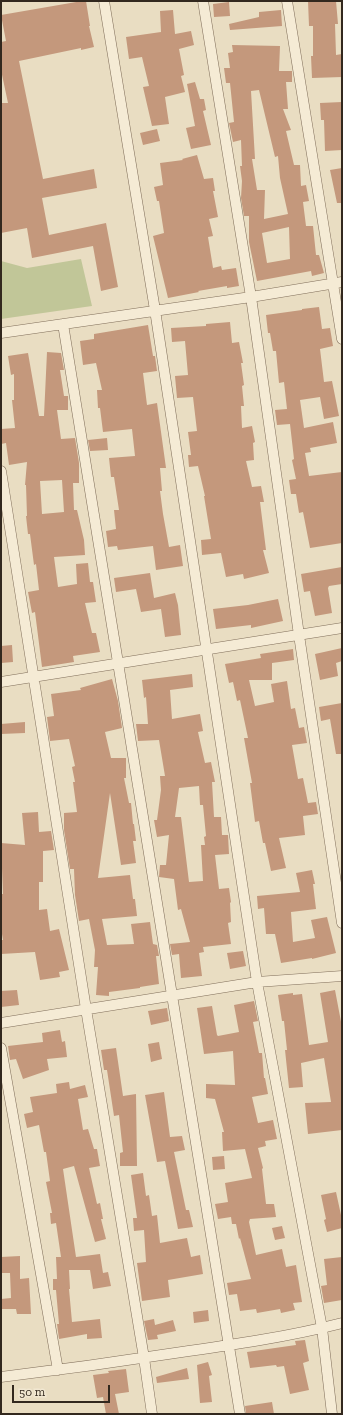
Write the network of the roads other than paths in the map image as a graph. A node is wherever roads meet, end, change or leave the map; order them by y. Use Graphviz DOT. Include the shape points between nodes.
graph roads {
  1 [pos="104,1"];
  2 [pos="204,1"];
  3 [pos="287,1"];
  4 [pos="338,283"];
  5 [pos="251,297"];
  6 [pos="155,310"];
  7 [pos="64,324"];
  8 [pos="1,333"];
  9 [pos="342,339"];
  10 [pos="1,471"];
  11 [pos="342,628"];
  12 [pos="299,636"];
  13 [pos="207,650"];
  14 [pos="118,664"];
  15 [pos="34,677"];
  16 [pos="1,682"];
  17 [pos="342,922"];
  18 [pos="342,976"];
  19 [pos="257,982"];
  20 [pos="172,996"];
  21 [pos="86,1009"];
  22 [pos="1,1022"];
  23 [pos="1,1048"];
  24 [pos="342,1323"];
  25 [pos="322,1328"];
  26 [pos="230,1345"];
  27 [pos="144,1358"];
  28 [pos="58,1370"];
  29 [pos="1,1377"];
  30 [pos="152,1414"];
  31 [pos="240,1414"];
  32 [pos="332,1414"];
  1 -- 6 [label="street"];
  2 -- 5 [label="street"];
  3 -- 4 [label="street"];
  4 -- 5 [label="street"];
  4 -- 9 [label="street"];
  5 -- 6 [label="street"];
  5 -- 12 [label="street"];
  6 -- 7 [label="street"];
  6 -- 13 [label="street"];
  7 -- 8 [label="street"];
  7 -- 14 [label="street"];
  10 -- 15 [label="street"];
  11 -- 12 [label="street"];
  12 -- 13 [label="street"];
  12 -- 17 [label="street"];
  13 -- 14 [label="street"];
  13 -- 19 [label="street"];
  14 -- 15 [label="street"];
  14 -- 20 [label="street"];
  15 -- 16 [label="street"];
  15 -- 21 [label="street"];
  18 -- 19 [label="street"];
  19 -- 20 [label="street"];
  19 -- 25 [label="street"];
  20 -- 21 [label="street"];
  20 -- 26 [label="street"];
  21 -- 22 [label="street"];
  21 -- 27 [label="street"];
  23 -- 28 [label="street"];
  24 -- 25 [label="street"];
  25 -- 26 [label="street"];
  25 -- 32 [label="street"];
  26 -- 27 [label="street"];
  26 -- 31 [label="street"];
  27 -- 28 [label="street"];
  27 -- 30 [label="street"];
  28 -- 29 [label="street"];
}
